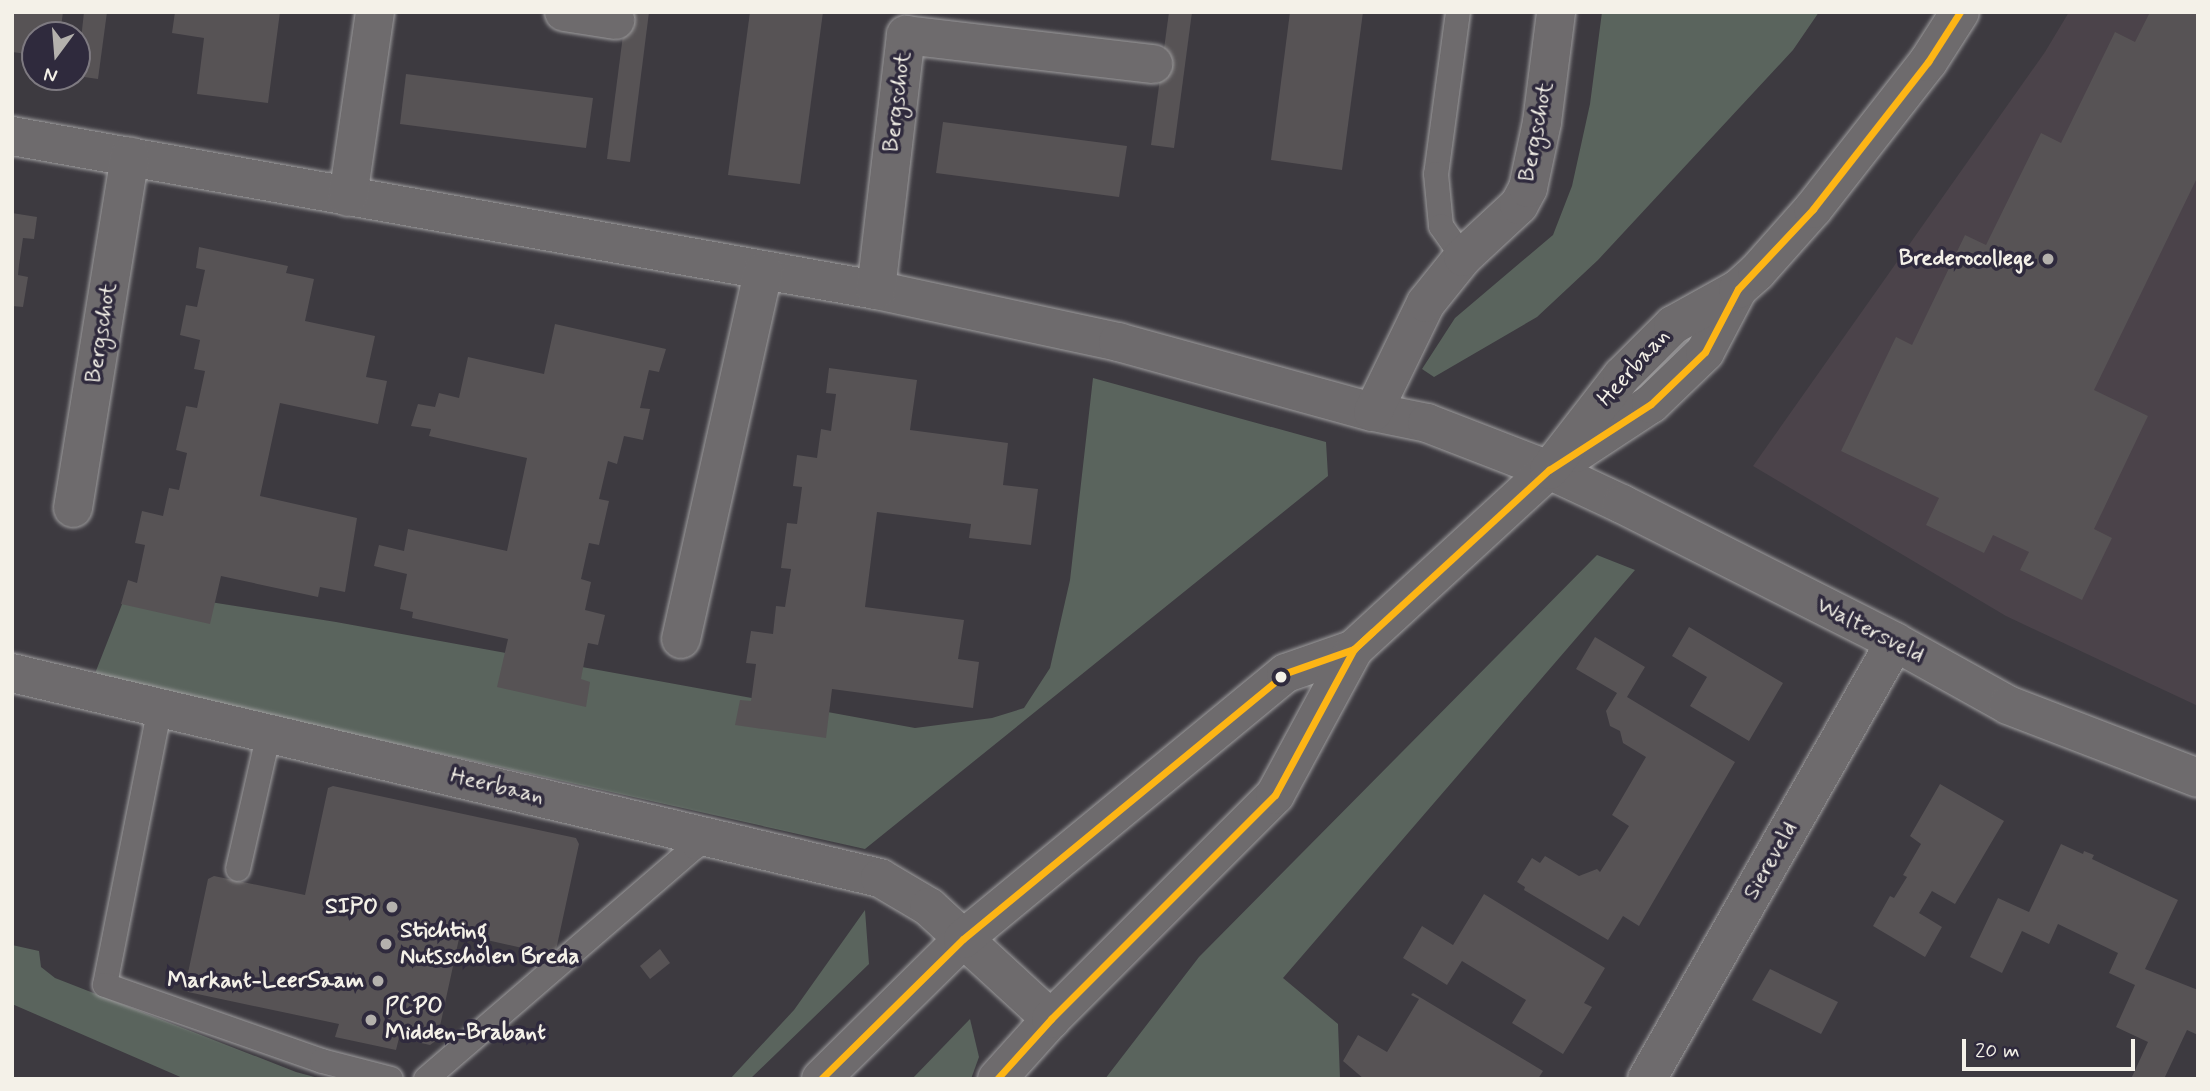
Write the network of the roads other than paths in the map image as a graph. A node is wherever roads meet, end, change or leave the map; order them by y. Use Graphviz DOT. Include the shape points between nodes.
graph roads {
  1 [pos="375,12"];
  2 [pos="564,12"];
  3 [pos="1458,12"];
  4 [pos="1556,12"];
  5 [pos="1960,12"];
  6 [pos="615,20"];
  7 [pos="907,24"];
  8 [pos="1153,64"];
  9 [pos="12,136"];
  10 [pos="130,157"];
  11 [pos="348,197"];
  12 [pos="1463,257"];
  13 [pos="763,271"];
  14 [pos="876,290"];
  15 [pos="1373,412"];
  16 [pos="1549,470"];
  17 [pos="73,508"];
  18 [pos="681,639"];
  19 [pos="1895,642"];
  20 [pos="1354,649"];
  21 [pos="12,673"];
  22 [pos="160,707"];
  23 [pos="269,733"];
  24 [pos="2198,778"];
  25 [pos="699,835"];
  26 [pos="238,869"];
  27 [pos="963,939"];
  28 [pos="1051,1019"];
  29 [pos="391,1079"];
  30 [pos="426,1079"];
  31 [pos="821,1079"];
  32 [pos="997,1079"];
  33 [pos="1647,1079"];
  1 -- 11 [label="street"];
  2 -- 6 [label="street"];
  3 -- 12 [label="lane" via="1436,174 1441,226"];
  4 -- 12 [label="street, Bergschot" via="1528,188 1518,205"];
  5 -- 16 [label="street, Heerbaan" via="1928,62 1813,209 1738,289 1673,325 1622,376"];
  7 -- 8 [label="street, Bergschot"];
  7 -- 14 [label="street, Bergschot"];
  9 -- 10 [label="street"];
  10 -- 11 [label="street"];
  10 -- 17 [label="street, Bergschot"];
  11 -- 13 [label="street"];
  12 -- 15 [label="street, Bergschot" via="1426,303"];
  13 -- 14 [label="street"];
  13 -- 18 [label="street"];
  14 -- 15 [label="street" via="1118,342"];
  15 -- 16 [label="street" via="1427,423"];
  16 -- 19 [label="street, Waltersveld"];
  16 -- 20 [label="street, Heerbaan"];
  19 -- 24 [label="street, Waltersveld" via="2008,705"];
  19 -- 33 [label="street, Siereveld"];
  20 -- 27 [label="street, Heerbaan" via="1286,673"];
  20 -- 28 [label="street, Heerbaan" via="1275,795"];
  21 -- 22 [label="street, Heerbaan"];
  22 -- 23 [label="street, Heerbaan"];
  22 -- 29 [label="lane" via="105,985"];
  23 -- 25 [label="street, Heerbaan"];
  23 -- 26 [label="lane"];
  25 -- 27 [label="street, Heerbaan" via="880,878 929,907"];
  25 -- 30 [label="lane" via="695,847"];
  27 -- 28 [label="street, Heerbaan"];
  27 -- 31 [label="street, Heerbaan"];
  28 -- 32 [label="street, Heerbaan"];
}
